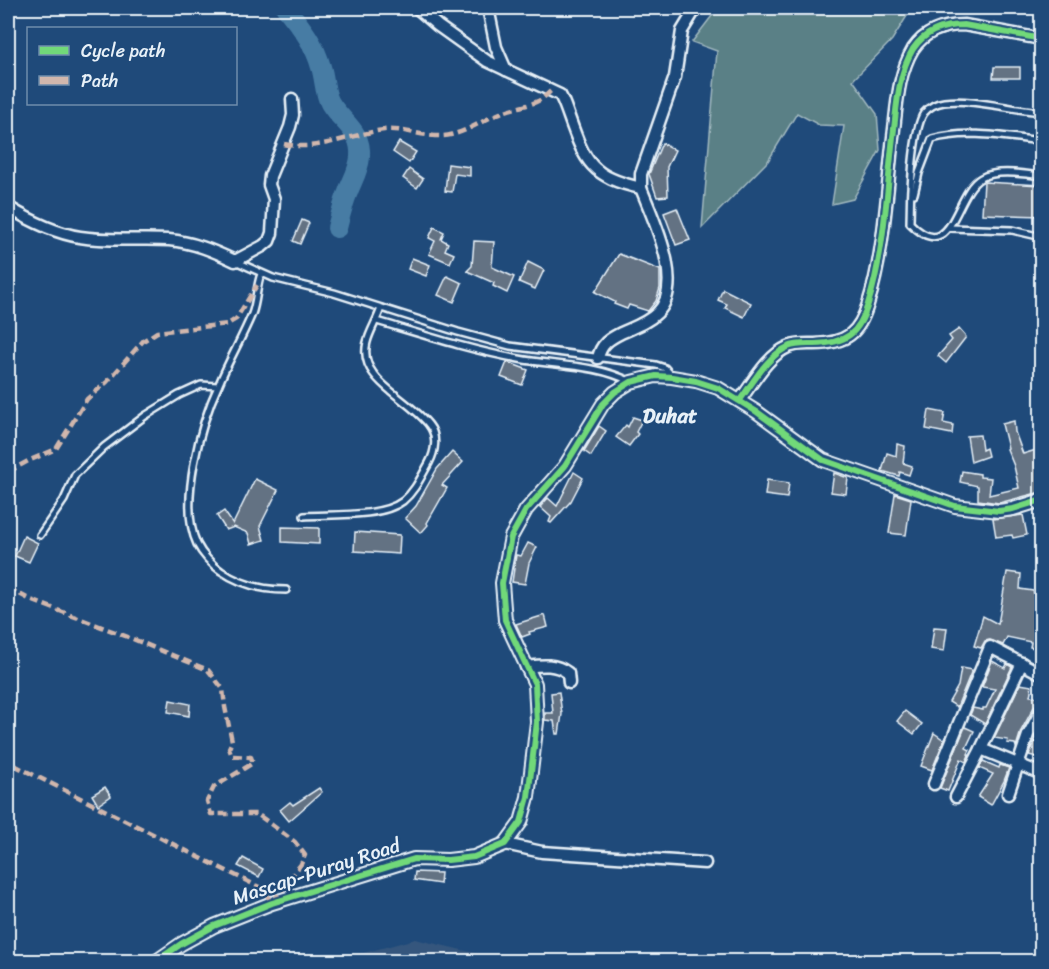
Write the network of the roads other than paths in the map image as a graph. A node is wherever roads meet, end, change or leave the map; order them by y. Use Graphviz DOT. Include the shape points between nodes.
graph roads {
  1 [pos="417,8"];
  2 [pos="488,8"];
  3 [pos="696,8"];
  4 [pos="1041,39"];
  5 [pos="506,70"];
  6 [pos="292,99"];
  7 [pos="1041,112"];
  8 [pos="1041,141"];
  9 [pos="1041,176"];
  10 [pos="641,188"];
  11 [pos="8,207"];
  12 [pos="910,214"];
  13 [pos="950,228"];
  14 [pos="1041,237"];
  15 [pos="236,261"];
  16 [pos="261,274"];
  17 [pos="381,308"];
  18 [pos="376,321"];
  19 [pos="598,358"];
  20 [pos="672,377"];
  21 [pos="631,382"];
  22 [pos="218,386"];
  23 [pos="740,400"];
  24 [pos="1041,500"];
  25 [pos="304,516"];
  26 [pos="40,535"];
  27 [pos="286,590"];
  28 [pos="1022,663"];
  29 [pos="526,667"];
  30 [pos="1041,674"];
  31 [pos="569,683"];
  32 [pos="1041,709"];
  33 [pos="981,749"];
  34 [pos="1019,764"];
  35 [pos="1041,774"];
  36 [pos="934,784"];
  37 [pos="1008,794"];
  38 [pos="956,797"];
  39 [pos="506,844"];
  40 [pos="705,862"];
  41 [pos="155,962"];
  1 -- 5 [label="street" via="468,48"];
  2 -- 5 [label="street" via="496,47"];
  3 -- 10 [label="street" via="682,32 675,77 644,164"];
  4 -- 23 [label="street" via="953,24 935,30 918,43 900,80 874,279 860,324 853,334 839,341 788,347 772,358"];
  5 -- 10 [label="street" via="560,94 585,156 594,167 618,183"];
  6 -- 15 [label="street" via="290,127 270,176 274,199 272,233 263,246"];
  7 -- 12 [label="lane" via="944,102 930,107 923,114 916,135"];
  8 -- 12 [label="lane" via="949,134 933,139 919,173"];
  9 -- 13 [label="lane" via="981,178 966,193"];
  10 -- 19 [label="street" via="669,269 666,301 650,320 601,346"];
  11 -- 15 [label="street" via="40,224 79,237 191,243"];
  12 -- 13 [label="lane" via="910,223 929,237"];
  13 -- 14 [label="lane" via="993,228"];
  15 -- 16 [label="lane"];
  16 -- 17 [label="lane"];
  16 -- 22 [label="lane" via="252,313"];
  17 -- 18 [label="lane"];
  17 -- 19 [label="lane" via="510,346"];
  18 -- 21 [label="lane" via="470,349 602,371"];
  18 -- 25 [label="lane" via="364,350 368,365 432,427 434,455 414,489 401,502 362,513"];
  19 -- 20 [label="lane" via="656,365"];
  20 -- 21 [label="street"];
  20 -- 23 [label="street" via="718,388"];
  21 -- 29 [label="street" via="603,404 565,466 526,510 512,537 502,583 505,620"];
  22 -- 26 [label="lane" via="201,385 179,395 104,447 75,475 64,500"];
  22 -- 27 [label="lane" via="197,445 191,482 197,544 215,567 227,575 261,588"];
  23 -- 24 [label="street" via="823,460 955,506 999,511"];
  28 -- 30 [label="street"];
  28 -- 33 [label="street"];
  28 -- 36 [label="street" via="990,647"];
  29 -- 31 [label="street" via="556,666 568,673"];
  29 -- 39 [label="street" via="535,684 537,722 528,797 521,822"];
  32 -- 34 [label="street"];
  33 -- 34 [label="street"];
  33 -- 38 [label="street"];
  34 -- 35 [label="street"];
  34 -- 37 [label="street"];
  39 -- 40 [label="street" via="542,852"];
  39 -- 41 [label="street, Mascap-Puray Road" via="474,857 414,859 272,903 214,926"];
}
